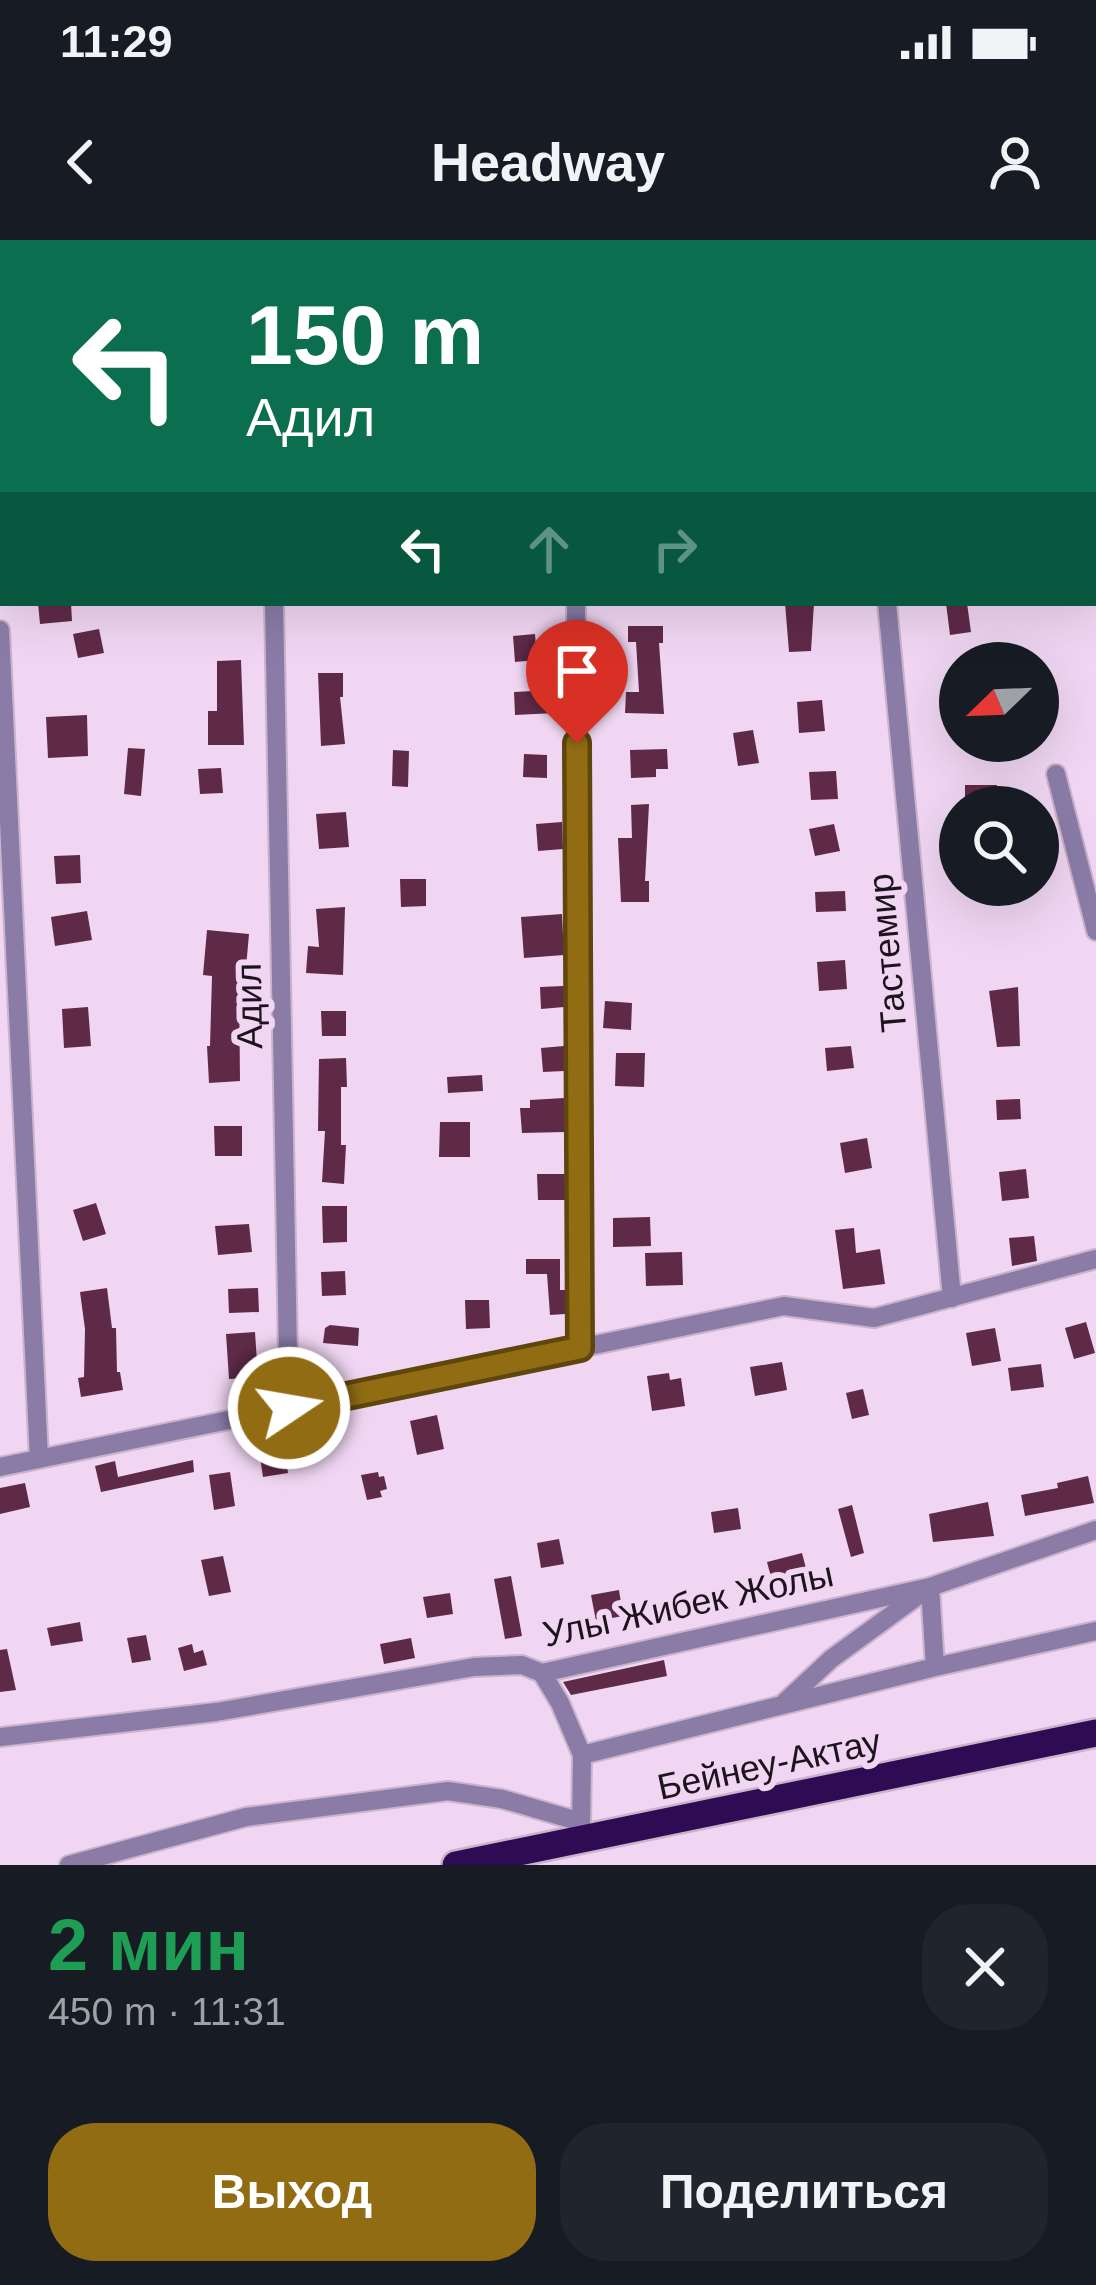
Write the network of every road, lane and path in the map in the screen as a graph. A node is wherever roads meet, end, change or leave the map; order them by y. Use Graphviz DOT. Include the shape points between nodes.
graph roads {
  1 [pos="274,606"];
  2 [pos="576,606"];
  3 [pos="887,606"];
  4 [pos="0,630"];
  5 [pos="1056,774"];
  6 [pos="1096,932"];
  7 [pos="1096,1259"];
  8 [pos="952,1298"];
  9 [pos="580,1348"];
  10 [pos="289,1408"];
  11 [pos="39,1459"];
  12 [pos="0,1467"];
  13 [pos="1096,1530"];
  14 [pos="930,1586"];
  15 [pos="1096,1631"];
  16 [pos="935,1667"];
  17 [pos="542,1673"];
  18 [pos="782,1705"];
  19 [pos="1096,1733"];
  20 [pos="0,1737"];
  21 [pos="582,1755"];
  22 [pos="581,1830"];
  23 [pos="69,1865"];
  24 [pos="456,1865"];
  1 -- 10 [label="street, Адил"];
  2 -- 9 [label="street"];
  3 -- 8 [label="street, Тастемир"];
  4 -- 11 [label="street"];
  5 -- 6 [label="street"];
  7 -- 8 [label="street"];
  8 -- 9 [label="street" via="874,1318 784,1306"];
  9 -- 10 [label="street"];
  10 -- 11 [label="street"];
  11 -- 12 [label="street"];
  13 -- 14 [label="street, Улы Жибек Жолы"];
  14 -- 16 [label="street"];
  14 -- 17 [label="street, Улы Жибек Жолы"];
  14 -- 18 [label="street"];
  15 -- 16 [label="street"];
  16 -- 18 [label="street"];
  17 -- 20 [label="street, Улы Жибек Жолы" via="522,1665 474,1667 215,1712"];
  17 -- 21 [label="street"];
  18 -- 21 [label="street"];
  19 -- 22 [label="highway, Бейнеу-Актау"];
  21 -- 22 [label="street"];
  22 -- 23 [label="street" via="502,1799 448,1791 246,1816"];
  22 -- 24 [label="highway, Бейнеу-Актау"];
}
